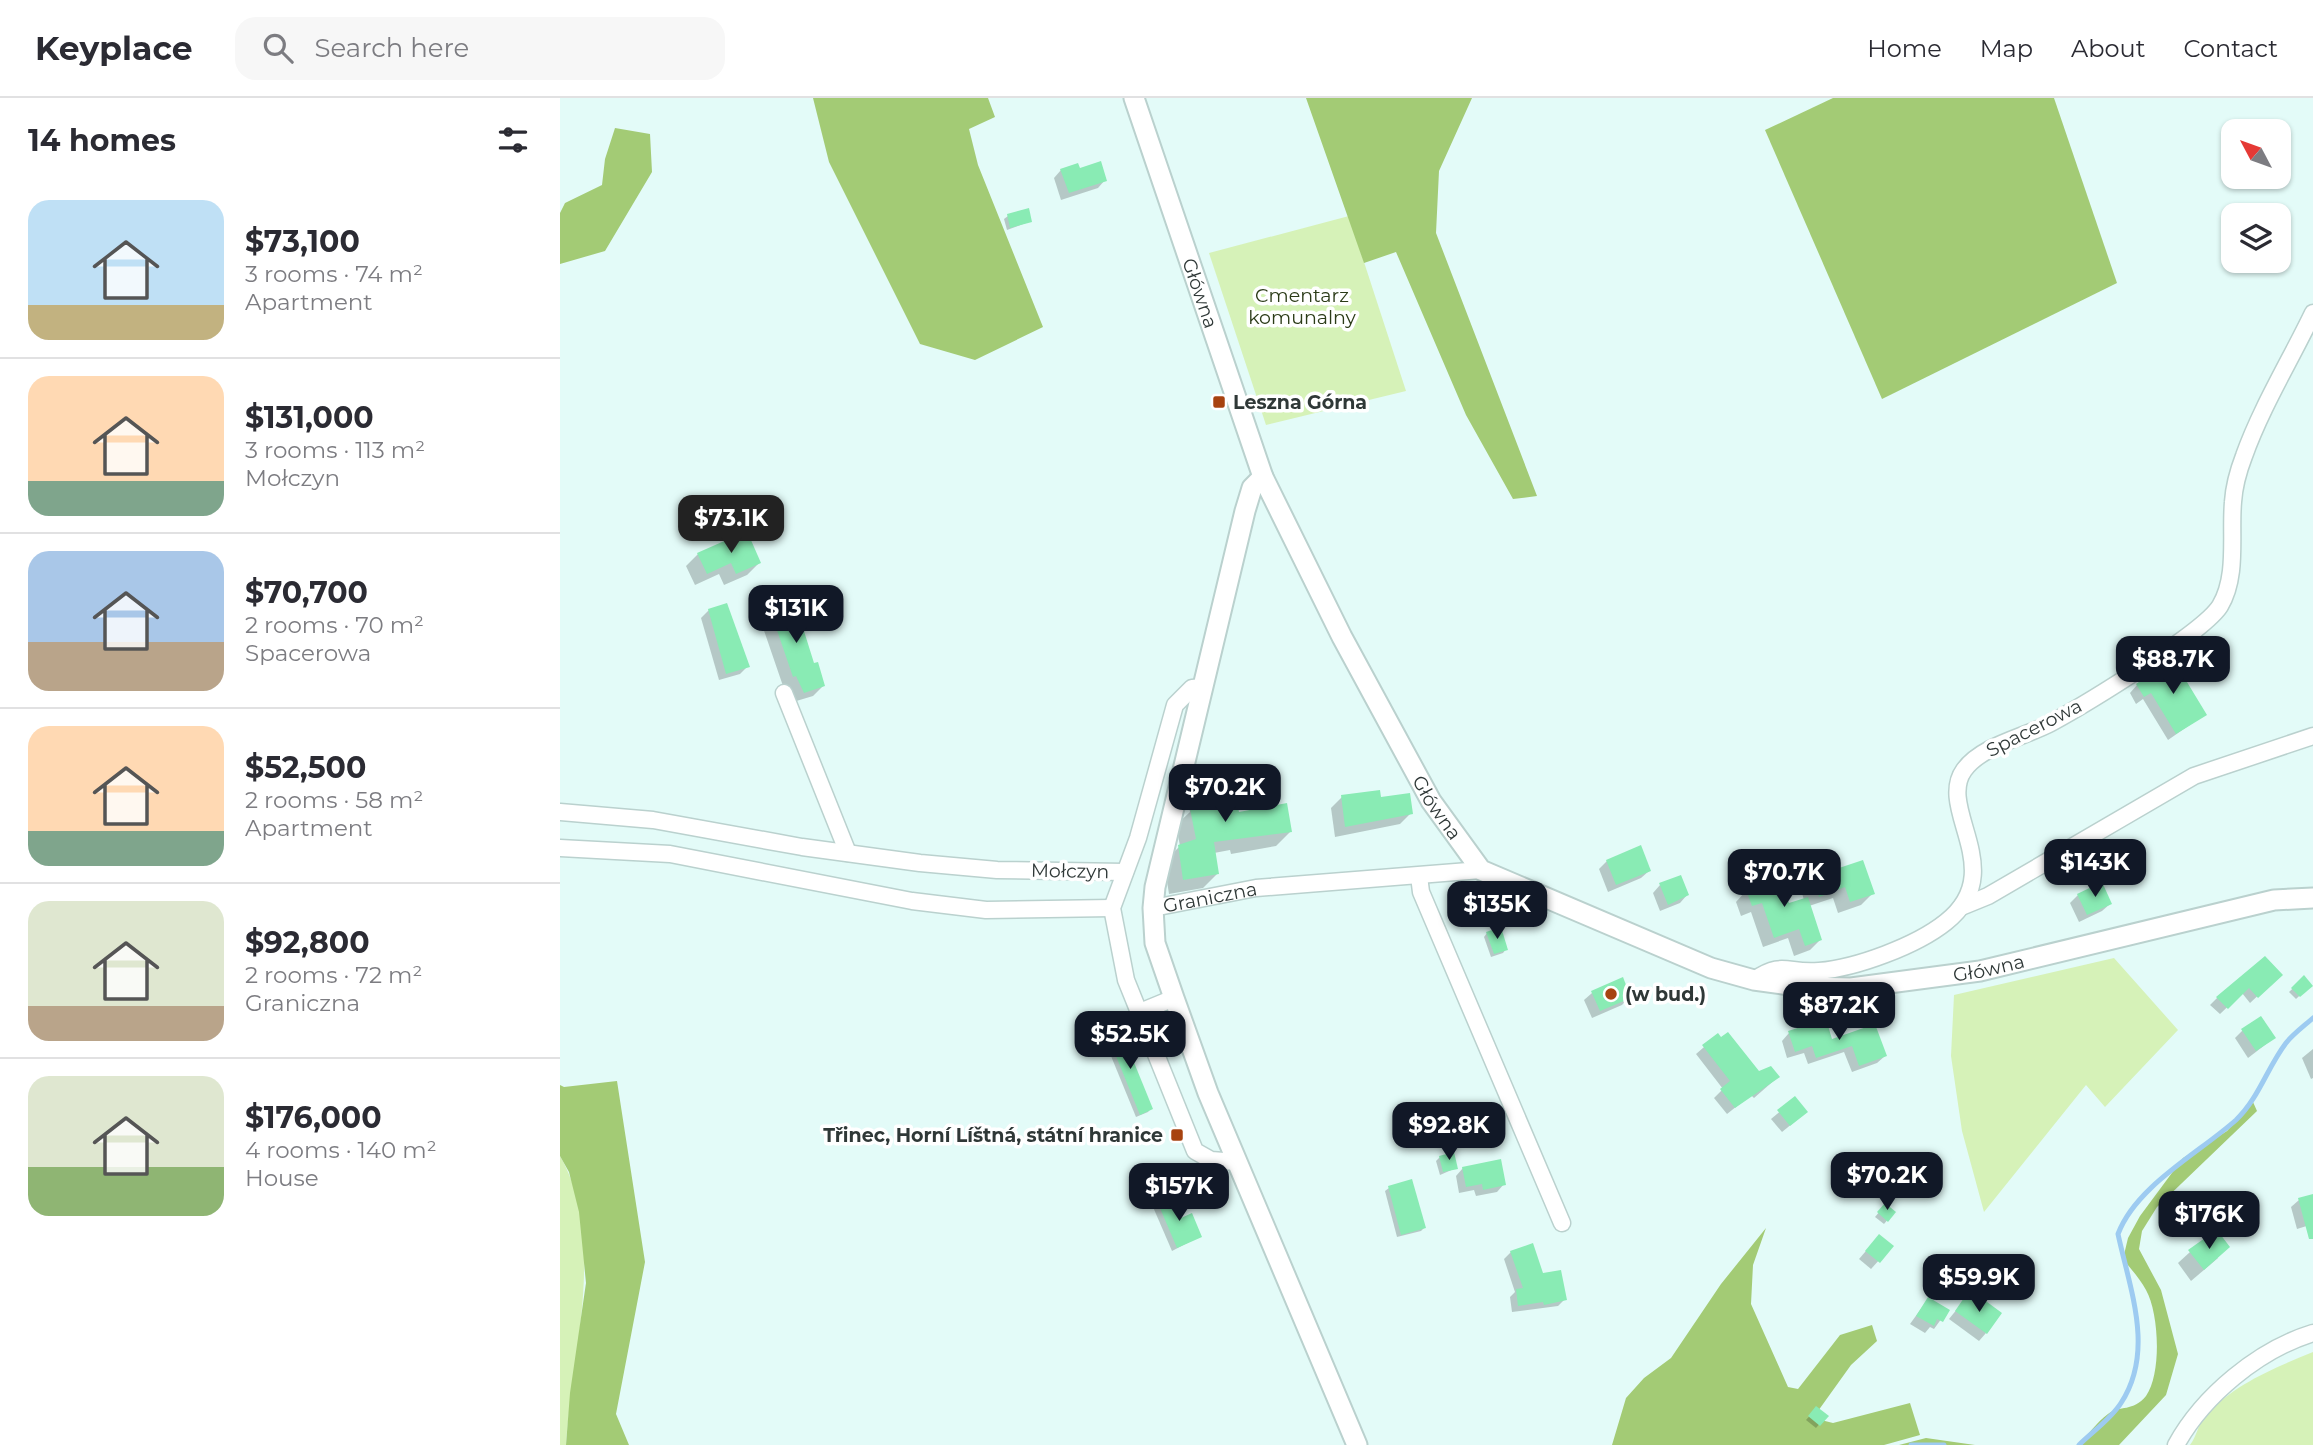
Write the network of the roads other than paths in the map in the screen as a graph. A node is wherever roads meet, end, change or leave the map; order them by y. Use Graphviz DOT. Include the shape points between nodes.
graph roads {
  1 [pos="1134,98"];
  2 [pos="2313,313"];
  3 [pos="1263,477"];
  4 [pos="1203,687"];
  5 [pos="784,693"];
  6 [pos="2313,736"];
  7 [pos="560,812"];
  8 [pos="560,848"];
  9 [pos="848,853"];
  10 [pos="1481,870"];
  11 [pos="1125,872"];
  12 [pos="1419,876"];
  13 [pos="2313,898"];
  14 [pos="1961,907"];
  15 [pos="1112,908"];
  16 [pos="1153,908"];
  17 [pos="1754,981"];
  18 [pos="1174,998"];
  19 [pos="1140,1012"];
  20 [pos="1237,1162"];
  21 [pos="1562,1223"];
  22 [pos="2313,1333"];
  23 [pos="1357,1445"];
  24 [pos="2176,1445"];
  1 -- 3 [label="street, Główna"];
  2 -- 14 [label="street, Spacerowa" via="2244,455 2233,499 2230,576 2220,607 2185,637 2114,684 2052,722 1977,758 1963,771 1958,798 1973,862 1971,886"];
  3 -- 4 [label="street, Graniczna" via="1252,488 1245,510"];
  3 -- 10 [label="street, Główna" via="1342,637 1431,801"];
  4 -- 11 [label="street, Mołczyn" via="1192,688 1175,705"];
  4 -- 16 [label="street, Graniczna"];
  5 -- 9 [label="street"];
  6 -- 14 [label="street" via="2194,776 1988,896"];
  7 -- 9 [label="street, Mołczyn" via="653,820"];
  8 -- 15 [label="street" via="670,854 912,901 986,910"];
  9 -- 11 [label="street, Mołczyn" via="997,870"];
  10 -- 12 [label="street, Graniczna"];
  10 -- 17 [label="street, Główna" via="1712,968"];
  11 -- 15 [label="street"];
  12 -- 16 [label="street, Graniczna" via="1256,888"];
  12 -- 21 [label="street" via="1421,891"];
  13 -- 17 [label="street, Główna" via="2274,900 1980,971 1851,988"];
  14 -- 17 [label="street" via="1922,936 1852,966 1816,971 1771,968"];
  15 -- 19 [label="street" via="1126,980"];
  16 -- 18 [label="street" via="1155,943"];
  18 -- 19 [label="street"];
  18 -- 20 [label="street"];
  19 -- 20 [label="street" via="1195,1151 1211,1160"];
  20 -- 23 [label="street"];
  22 -- 24 [label="street" via="2256,1361 2190,1419"];
}
